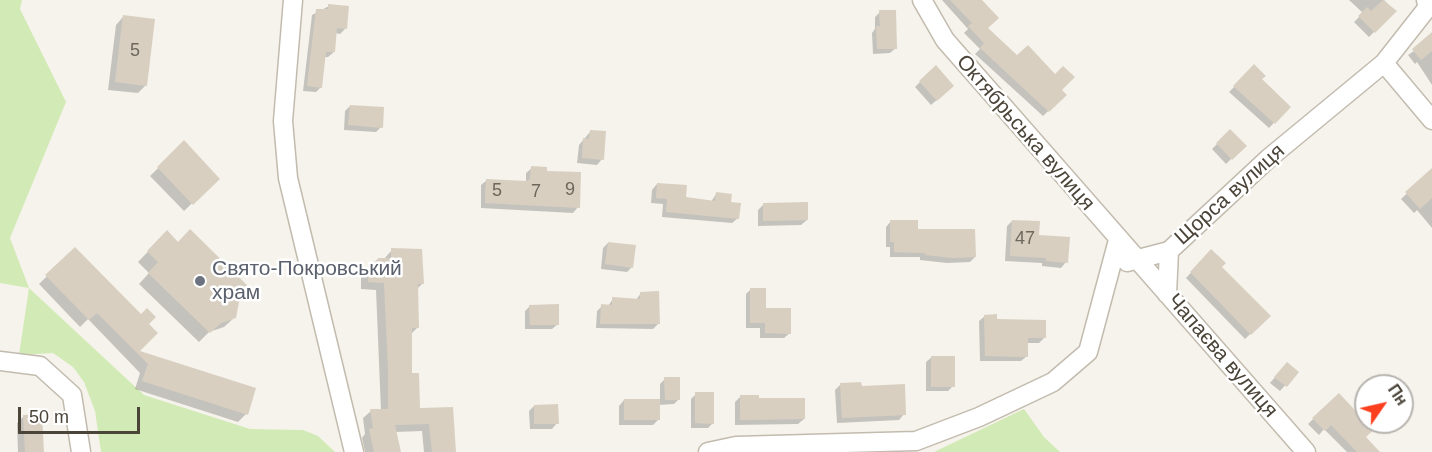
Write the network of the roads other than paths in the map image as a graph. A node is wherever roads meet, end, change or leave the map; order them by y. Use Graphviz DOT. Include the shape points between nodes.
graph roads {
  1 [pos="293,0"];
  2 [pos="922,0"];
  3 [pos="1426,0"];
  4 [pos="1384,63"];
  5 [pos="1432,120"];
  6 [pos="1118,240"];
  7 [pos="1169,251"];
  8 [pos="1137,260"];
  9 [pos="1114,264"];
  10 [pos="1167,294"];
  11 [pos="0,361"];
  12 [pos="81,452"];
  13 [pos="354,452"];
  14 [pos="708,452"];
  15 [pos="1306,452"];
  1 -- 13 [label="street" via="283,122 288,178"];
  2 -- 6 [label="street, Октябрьська вулиця" via="945,40"];
  3 -- 4 [label="street, Щорса вулиця" via="1428,7"];
  4 -- 5 [label="street"];
  4 -- 7 [label="street, Щорса вулиця" via="1269,158"];
  6 -- 8 [label="street, Октябрьська вулиця"];
  6 -- 9 [label="street"];
  7 -- 8 [label="street, Щорса вулиця"];
  7 -- 10 [label="street"];
  8 -- 9 [label="street, Щорса вулиця"];
  8 -- 10 [label="street, Чапаєва вулиця"];
  9 -- 14 [label="street" via="1088,352 1053,382 979,417 916,441 736,446"];
  10 -- 15 [label="street, Чапаєва вулиця"];
  11 -- 12 [label="street" via="40,366 72,395"];
}
